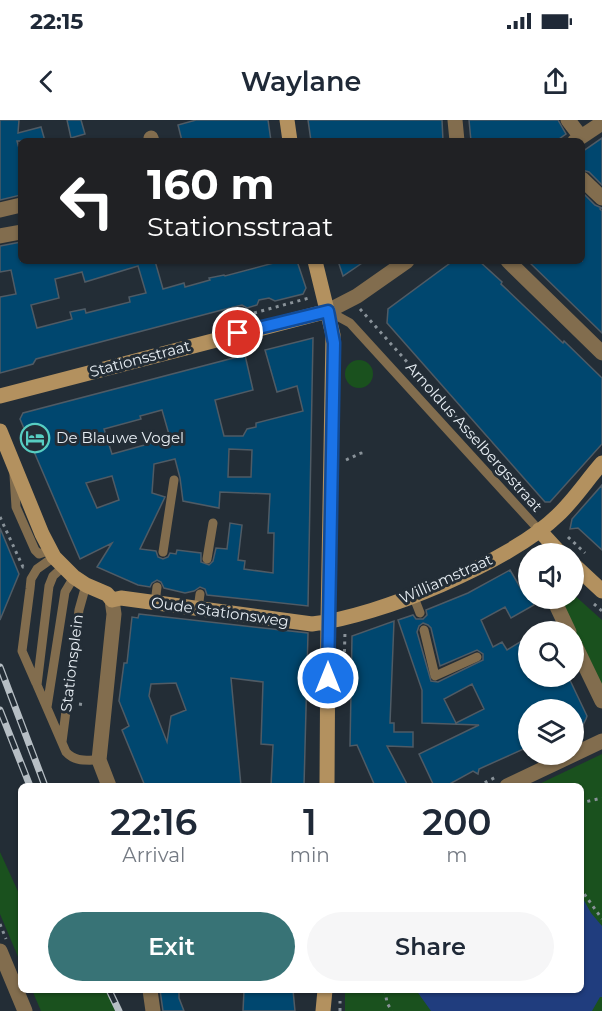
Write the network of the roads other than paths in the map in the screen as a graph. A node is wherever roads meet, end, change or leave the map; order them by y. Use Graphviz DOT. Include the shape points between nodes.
graph roads {
  1 [pos="287,120"];
  2 [pos="455,120"];
  3 [pos="568,120"];
  4 [pos="602,123"];
  5 [pos="290,138"];
  6 [pos="457,138"];
  7 [pos="577,138"];
  8 [pos="580,138"];
  9 [pos="585,182"];
  10 [pos="602,198"];
  11 [pos="18,206"];
  12 [pos="0,210"];
  13 [pos="18,233"];
  14 [pos="0,236"];
  15 [pos="316,264"];
  16 [pos="403,264"];
  17 [pos="511,264"];
  18 [pos="328,311"];
  19 [pos="602,353"];
  20 [pos="0,396"];
  21 [pos="0,431"];
  22 [pos="602,463"];
  23 [pos="174,480"];
  24 [pos="213,523"];
  25 [pos="545,526"];
  26 [pos="555,543"];
  27 [pos="163,552"];
  28 [pos="207,559"];
  29 [pos="65,567"];
  30 [pos="584,576"];
  31 [pos="157,587"];
  32 [pos="602,591"];
  33 [pos="413,595"];
  34 [pos="112,600"];
  35 [pos="155,603"];
  36 [pos="420,613"];
  37 [pos="328,622"];
  38 [pos="424,630"];
  39 [pos="477,657"];
  40 [pos="584,663"];
  41 [pos="37,686"];
  42 [pos="602,701"];
  43 [pos="47,709"];
  44 [pos="602,741"];
  45 [pos="62,742"];
  46 [pos="99,760"];
  47 [pos="108,783"];
  48 [pos="327,783"];
  49 [pos="513,783"];
  50 [pos="0,951"];
  51 [pos="150,993"];
  52 [pos="25,1011"];
  53 [pos="153,1011"];
  1 -- 5 [label="street"];
  2 -- 6 [label="street"];
  3 -- 7 [label="street"];
  4 -- 8 [label="street"];
  9 -- 10 [label="street"];
  11 -- 12 [label="street"];
  13 -- 14 [label="street"];
  15 -- 18 [label="street"];
  16 -- 18 [label="street, Stationsstraat"];
  17 -- 19 [label="street"];
  18 -- 20 [label="street, Stationsstraat"];
  18 -- 25 [label="lane, Arnoldus Asselbergsstraat" via="350,323"];
  18 -- 37 [label="street" via="334,343"];
  21 -- 29 [label="street"];
  22 -- 25 [label="street, Williamstraat"];
  23 -- 27 [label="lane"];
  24 -- 28 [label="lane"];
  25 -- 26 [label="street, Arnoldus Asselbergsstraat"];
  25 -- 33 [label="street, Williamstraat" via="518,546"];
  29 -- 34 [label="street, Oude Stationsweg"];
  29 -- 41 [label="lane" via="53,576 49,586"];
  29 -- 41 [label="lane, Stationsplein" via="37,569 31,579 22,651"];
  29 -- 43 [label="lane, Stationsplein" via="65,592"];
  29 -- 45 [label="lane, Stationsplein" via="79,610"];
  30 -- 32 [label="street"];
  31 -- 35 [label="lane"];
  33 -- 36 [label="lane"];
  33 -- 37 [label="street, Williamstraat"];
  34 -- 35 [label="street, Oude Stationsweg"];
  34 -- 46 [label="street" via="114,614"];
  35 -- 37 [label="street, Oude Stationsweg" via="199,601 215,617"];
  37 -- 48 [label="street"];
  38 -- 39 [label="lane" via="435,676"];
  40 -- 42 [label="street"];
  41 -- 43 [label="lane, Stationsplein"];
  43 -- 45 [label="lane, Stationsplein"];
  44 -- 49 [label="street"];
  45 -- 46 [label="lane, Stationsplein" via="71,757"];
  46 -- 47 [label="street"];
  50 -- 52 [label="street"];
  51 -- 53 [label="street"];
}
